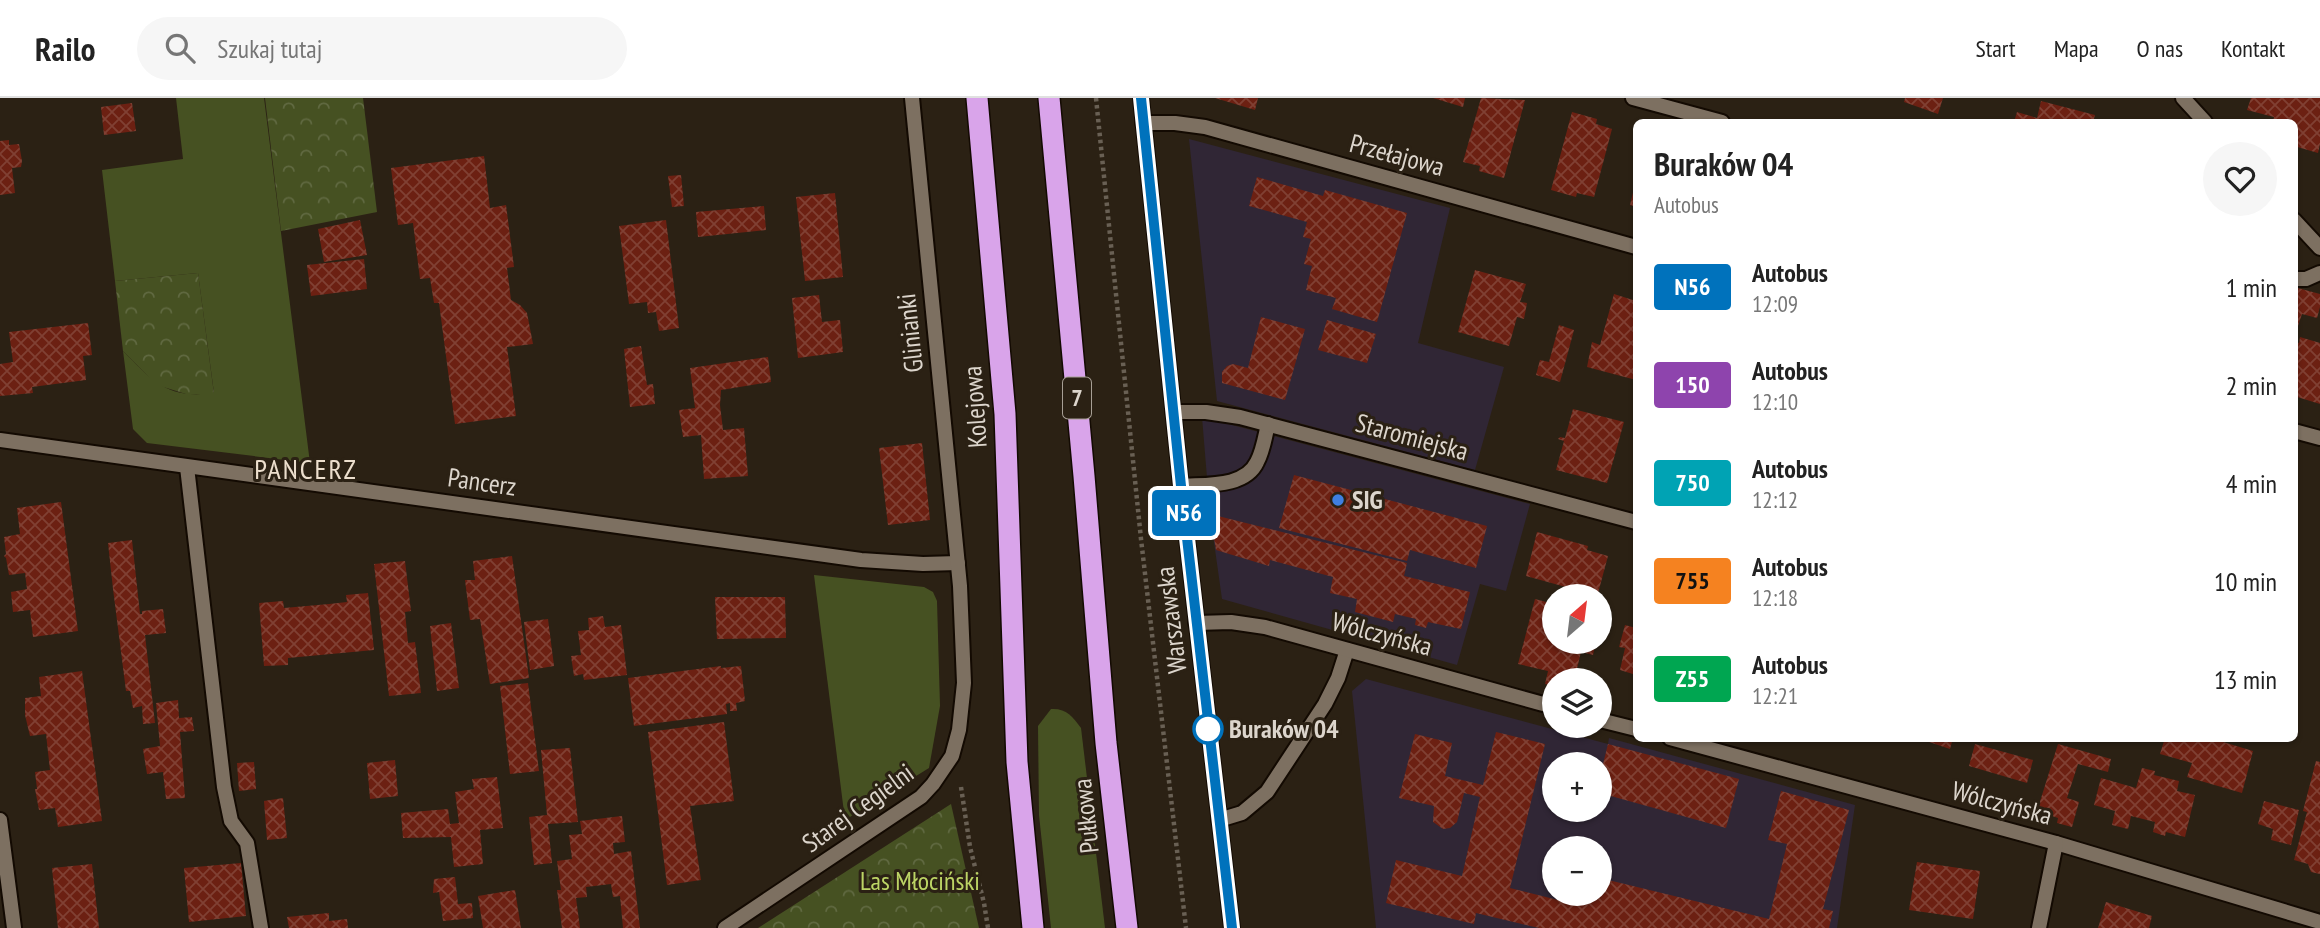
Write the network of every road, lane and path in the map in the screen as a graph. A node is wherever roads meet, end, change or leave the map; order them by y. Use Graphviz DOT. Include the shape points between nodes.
graph roads {
  1 [pos="912,98"];
  2 [pos="977,98"];
  3 [pos="1049,98"];
  4 [pos="1096,98"];
  5 [pos="1141,98"];
  6 [pos="1633,98"];
  7 [pos="2183,98"];
  8 [pos="1711,119"];
  9 [pos="2202,119"];
  10 [pos="1143,123"];
  11 [pos="2298,224"];
  12 [pos="1633,246"];
  13 [pos="2320,248"];
  14 [pos="2320,273"];
  15 [pos="2298,279"];
  16 [pos="1173,412"];
  17 [pos="1268,424"];
  18 [pos="2298,432"];
  19 [pos="2320,438"];
  20 [pos="0,440"];
  21 [pos="187,467"];
  22 [pos="1181,486"];
  23 [pos="1633,522"];
  24 [pos="958,563"];
  25 [pos="1196,623"];
  26 [pos="1347,650"];
  27 [pos="1542,704"];
  28 [pos="1612,723"];
  29 [pos="1633,728"];
  30 [pos="1685,742"];
  31 [pos="952,756"];
  32 [pos="0,820"];
  33 [pos="1219,820"];
  34 [pos="2056,843"];
  35 [pos="2320,922"];
  36 [pos="14,928"];
  37 [pos="261,928"];
  38 [pos="725,928"];
  39 [pos="988,928"];
  40 [pos="1033,928"];
  41 [pos="1127,928"];
  42 [pos="1186,928"];
  43 [pos="1232,928"];
  44 [pos="2039,928"];
  1 -- 24 [label="street, Glinianki"];
  2 -- 40 [label="highway, Kolejowa" via="1004,414 1020,799"];
  3 -- 41 [label="highway, Pułkowa / 7"];
  4 -- 42 [label="path"];
  5 -- 10 [label="street, Warszawska"];
  6 -- 8 [label="street"];
  7 -- 9 [label="street"];
  10 -- 12 [label="street, Przełajowa" via="1205,127"];
  10 -- 16 [label="street, Warszawska"];
  11 -- 13 [label="street"];
  14 -- 15 [label="street"];
  16 -- 17 [label="street, Staromiejska" via="1224,413"];
  16 -- 22 [label="street, Warszawska"];
  17 -- 22 [label="street" via="1257,462 1244,477"];
  17 -- 23 [label="street, Staromiejska"];
  18 -- 19 [label="street"];
  20 -- 21 [label="street, Pancerz"];
  21 -- 24 [label="street, Pancerz" via="861,560"];
  21 -- 37 [label="street" via="224,788 231,821 247,843"];
  22 -- 25 [label="street, Warszawska"];
  24 -- 31 [label="street, Starej Cegielni" via="964,683"];
  25 -- 26 [label="street, Wólczyńska" via="1248,624"];
  25 -- 33 [label="street, Warszawska"];
  26 -- 27 [label="street, Wólczyńska"];
  26 -- 33 [label="street" via="1332,691 1267,792 1242,813"];
  28 -- 29 [label="street"];
  30 -- 34 [label="street, Wólczyńska"];
  31 -- 38 [label="street, Starej Cegielni" via="921,797"];
  31 -- 39 [label="path" via="964,765 961,791"];
  32 -- 36 [label="street"];
  33 -- 43 [label="street, Warszawska"];
  34 -- 35 [label="street, Wólczyńska"];
  34 -- 44 [label="street"];
}
